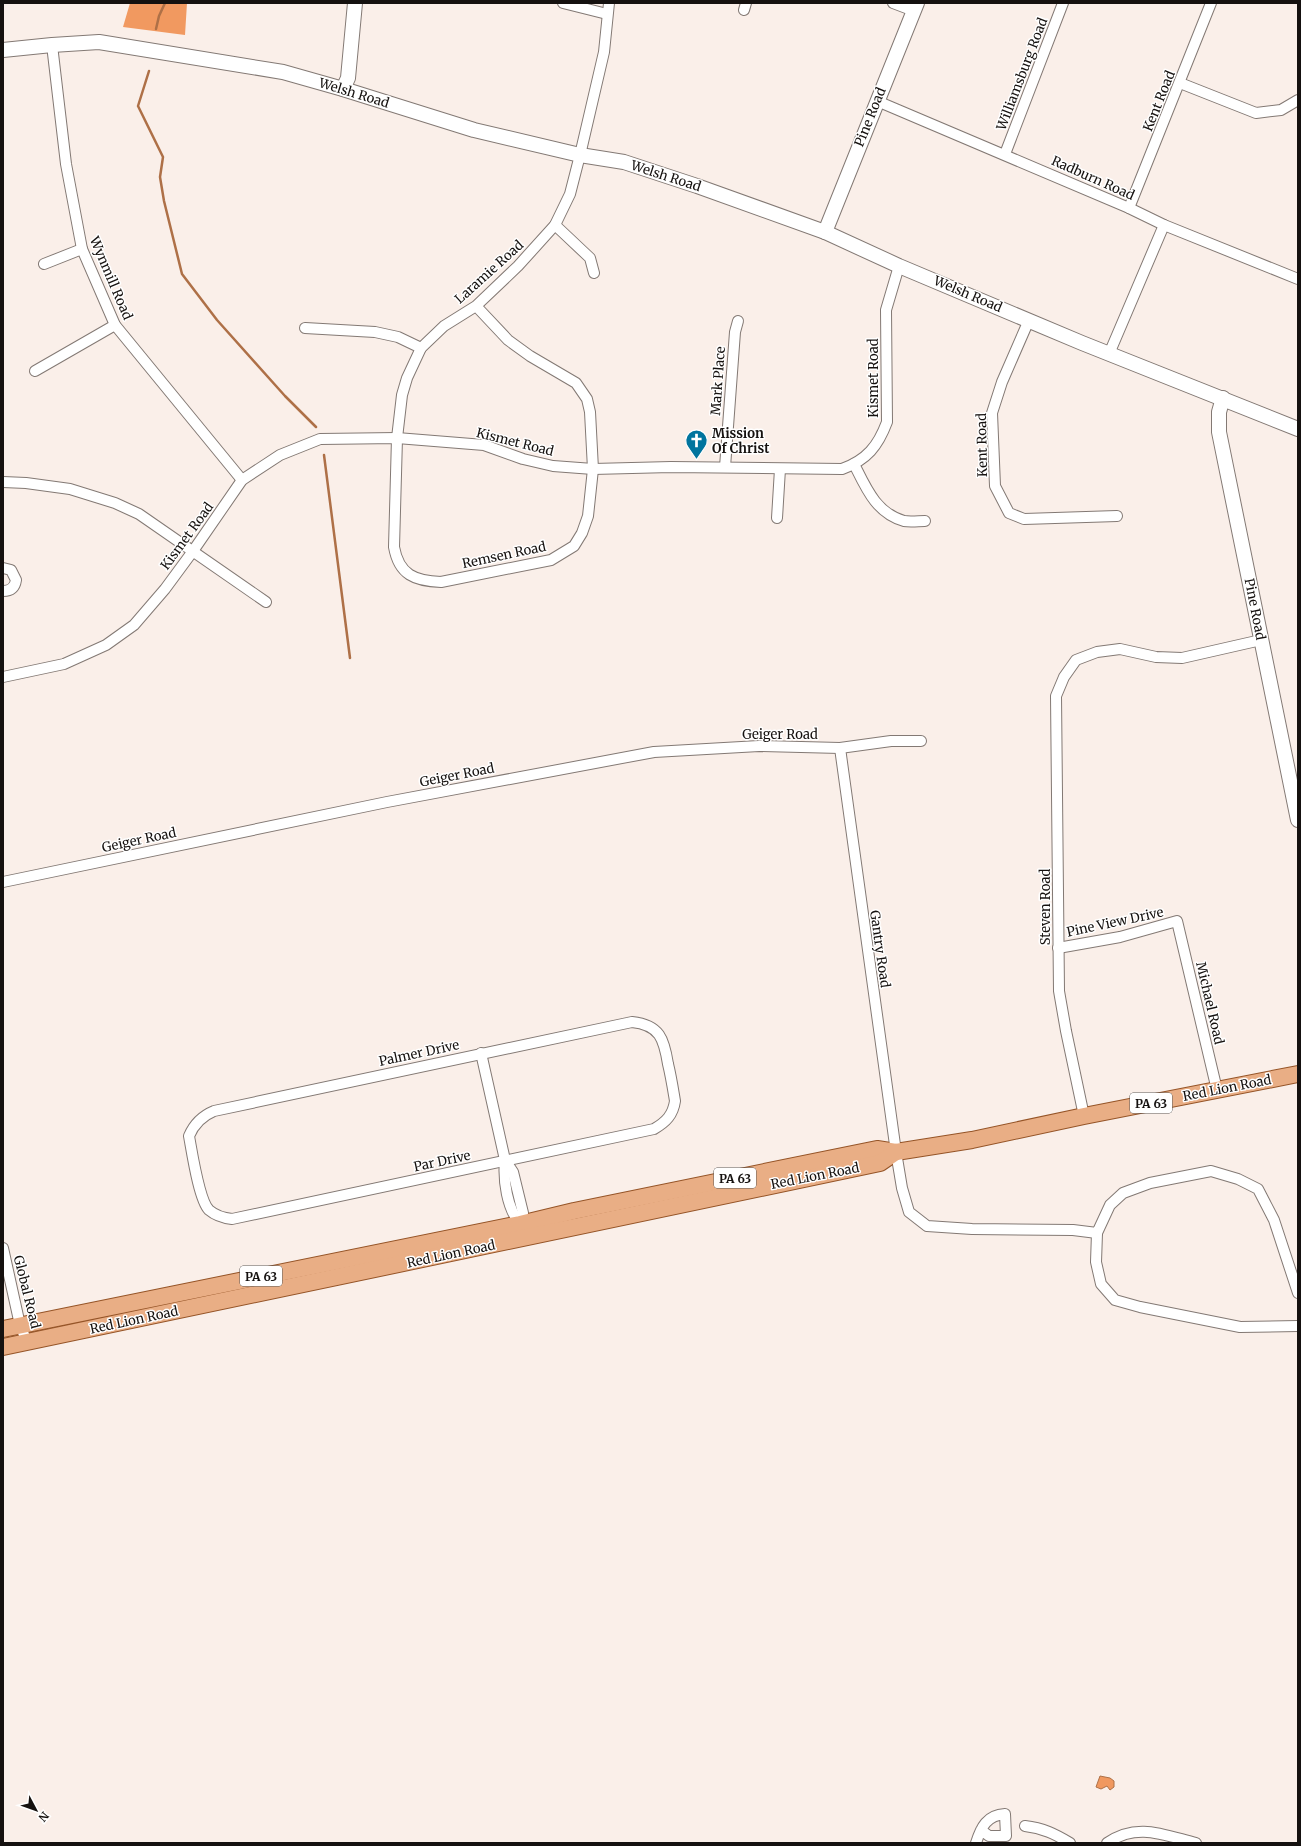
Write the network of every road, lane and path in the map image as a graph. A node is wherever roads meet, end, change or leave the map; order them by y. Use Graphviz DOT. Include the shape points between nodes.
graph roads {
  1 [pos="356,3"];
  2 [pos="563,3"];
  3 [pos="609,3"];
  4 [pos="893,3"];
  5 [pos="1063,3"];
  6 [pos="1210,3"];
  7 [pos="915,7"];
  8 [pos="607,14"];
  9 [pos="52,45"];
  10 [pos="3,50"];
  11 [pos="1180,83"];
  12 [pos="343,88"];
  13 [pos="1298,100"];
  14 [pos="876,101"];
  15 [pos="1005,154"];
  16 [pos="580,155"];
  17 [pos="1129,208"];
  18 [pos="1164,225"];
  19 [pos="555,226"];
  20 [pos="825,232"];
  21 [pos="82,249"];
  22 [pos="44,264"];
  23 [pos="899,266"];
  24 [pos="594,273"];
  25 [pos="1298,279"];
  26 [pos="476,306"];
  27 [pos="1029,320"];
  28 [pos="738,321"];
  29 [pos="115,325"];
  30 [pos="305,328"];
  31 [pos="421,348"];
  32 [pos="1109,354"];
  33 [pos="34,370"];
  34 [pos="1223,398"];
  35 [pos="1298,429"];
  36 [pos="397,438"];
  37 [pos="854,464"];
  38 [pos="725,467"];
  39 [pos="593,469"];
  40 [pos="780,469"];
  41 [pos="242,480"];
  42 [pos="3,482"];
  43 [pos="1117,516"];
  44 [pos="777,518"];
  45 [pos="925,521"];
  46 [pos="193,551"];
  47 [pos="3,568"];
  48 [pos="406,572"];
  49 [pos="3,591"];
  50 [pos="266,602"];
  51 [pos="1261,640"];
  52 [pos="3,677"];
  53 [pos="921,741"];
  54 [pos="840,748"];
  55 [pos="1298,820"];
  56 [pos="3,882"];
  57 [pos="1177,922"];
  58 [pos="1058,948"];
  59 [pos="481,1053"];
  60 [pos="1298,1074"];
  61 [pos="1217,1090"];
  62 [pos="1084,1116"];
  63 [pos="670,1117"];
  64 [pos="896,1152"];
  65 [pos="505,1160"];
  66 [pos="216,1215"];
  67 [pos="521,1232"];
  68 [pos="1097,1233"];
  69 [pos="3,1248"];
  70 [pos="1298,1293"];
  71 [pos="20,1325"];
  72 [pos="1298,1326"];
  73 [pos="3,1329"];
  74 [pos="27,1342"];
  75 [pos="3,1347"];
  76 [pos="1025,1826"];
  77 [pos="981,1830"];
  78 [pos="976,1843"];
  79 [pos="1070,1843"];
  80 [pos="1107,1843"];
  81 [pos="1196,1843"];
  1 -- 12 [label="main road" via="348,78"];
  2 -- 8 [label="street"];
  3 -- 8 [label="street, Laramie Road"];
  4 -- 7 [label="street"];
  5 -- 15 [label="street, Williamsburg Road"];
  6 -- 11 [label="street, Kent Road"];
  7 -- 14 [label="main road, Pine Road"];
  8 -- 16 [label="street, Laramie Road" via="604,52"];
  9 -- 10 [label="main road, Welsh Road"];
  9 -- 12 [label="main road, Welsh Road" via="100,42 283,72"];
  9 -- 21 [label="street, Wynmill Road" via="66,164"];
  11 -- 13 [label="street" via="1256,113 1281,110"];
  11 -- 17 [label="street, Kent Road"];
  12 -- 16 [label="main road, Welsh Road" via="474,130"];
  14 -- 15 [label="street, Radburn Road"];
  14 -- 20 [label="main road, Pine Road"];
  15 -- 17 [label="street, Radburn Road"];
  16 -- 19 [label="street, Laramie Road" via="570,194"];
  16 -- 20 [label="main road, Welsh Road" via="624,162"];
  17 -- 18 [label="street, Radburn Road"];
  18 -- 25 [label="street, Radburn Road"];
  18 -- 32 [label="street"];
  19 -- 24 [label="street" via="590,258"];
  19 -- 26 [label="street, Laramie Road"];
  20 -- 23 [label="main road, Welsh Road"];
  21 -- 22 [label="street"];
  21 -- 29 [label="street, Wynmill Road"];
  23 -- 27 [label="main road, Welsh Road"];
  23 -- 37 [label="street, Kismet Road" via="886,310 887,422 870,453"];
  26 -- 31 [label="street, Laramie Road" via="444,326"];
  26 -- 39 [label="street, Remsen Road" via="508,340 576,383 587,399 590,412"];
  27 -- 32 [label="main road, Welsh Road"];
  27 -- 43 [label="street, Kent Road" via="1002,382 992,413 995,486 998,493 1010,513 1024,519"];
  28 -- 38 [label="street, Mark Place" via="735,332"];
  29 -- 33 [label="street"];
  29 -- 41 [label="street, Wynmill Road"];
  30 -- 31 [label="street" via="375,332 398,337"];
  31 -- 36 [label="street, Laramie Road" via="402,395"];
  32 -- 34 [label="main road, Welsh Road"];
  34 -- 35 [label="main road, Welsh Road"];
  34 -- 51 [label="main road, Pine Road" via="1218,416 1219,432"];
  36 -- 39 [label="street, Kismet Road" via="484,445 523,459 553,466"];
  36 -- 41 [label="street, Kismet Road" via="320,439 280,455"];
  36 -- 48 [label="street, Laramie Road" via="394,547 396,560"];
  37 -- 40 [label="street, Kismet Road" via="842,469"];
  37 -- 45 [label="street" via="873,501 888,514 905,521"];
  38 -- 39 [label="street, Kismet Road"];
  38 -- 40 [label="street, Kismet Road"];
  39 -- 48 [label="street, Remsen Road" via="588,516 582,533 574,546 551,560 441,582 414,579"];
  40 -- 44 [label="street"];
  41 -- 46 [label="street, Kismet Road"];
  42 -- 46 [label="street" via="70,489 115,504 139,514"];
  46 -- 50 [label="street"];
  46 -- 52 [label="street, Kismet Road" via="134,625 106,645 64,664"];
  47 -- 49 [label="street" via="12,570 16,580 14,587"];
  51 -- 55 [label="main road, Pine Road"];
  51 -- 58 [label="street, Steven Road" via="1182,658 1156,657 1120,649 1097,652 1076,660 1064,677 1056,696"];
  53 -- 54 [label="street, Geiger Road" via="891,741"];
  54 -- 56 [label="street, Geiger Road" via="759,746 654,752 386,802"];
  54 -- 64 [label="street, Gantry Road"];
  57 -- 58 [label="street, Pine View Drive" via="1120,937"];
  57 -- 61 [label="street, Michael Road"];
  58 -- 62 [label="street, Steven Road" via="1060,998"];
  59 -- 63 [label="street, Palmer Drive" via="632,1022 650,1026 665,1043 675,1101"];
  59 -- 65 [label="street"];
  59 -- 66 [label="street, Palmer Drive" via="204,1115 189,1136 202,1200"];
  60 -- 61 [label="main road, Red Lion Road / PA 63"];
  61 -- 62 [label="main road, Red Lion Road / PA 63"];
  62 -- 64 [label="main road, Red Lion Road / PA 63" via="972,1140"];
  63 -- 65 [label="street, Par Drive" via="654,1129"];
  64 -- 67 [label="main road, Red Lion Road / PA 63" via="877,1149 574,1211"];
  64 -- 68 [label="street, Gantry Road" via="902,1188 910,1212 927,1226 1073,1230"];
  65 -- 66 [label="street, Par Drive" via="232,1219"];
  65 -- 67 [label="street" via="504,1175 513,1216"];
  67 -- 71 [label="main road, Red Lion Road / PA 63"];
  67 -- 74 [label="main road, Red Lion Road / PA 63"];
  68 -- 70 [label="street" via="1110,1205 1123,1193 1150,1183 1211,1171 1238,1179 1258,1189 1274,1220"];
  68 -- 72 [label="street" via="1096,1262 1101,1284 1115,1300 1240,1327"];
  69 -- 71 [label="street, Global Road"];
  71 -- 73 [label="main road, Red Lion Road / PA 63"];
  71 -- 74 [label="street, Global Road"];
  74 -- 75 [label="main road, Red Lion Road / PA 63"];
  76 -- 79 [label="street" via="1041,1828"];
  77 -- 78 [label="street"];
  80 -- 81 [label="street" via="1120,1835 1149,1831"];
}
